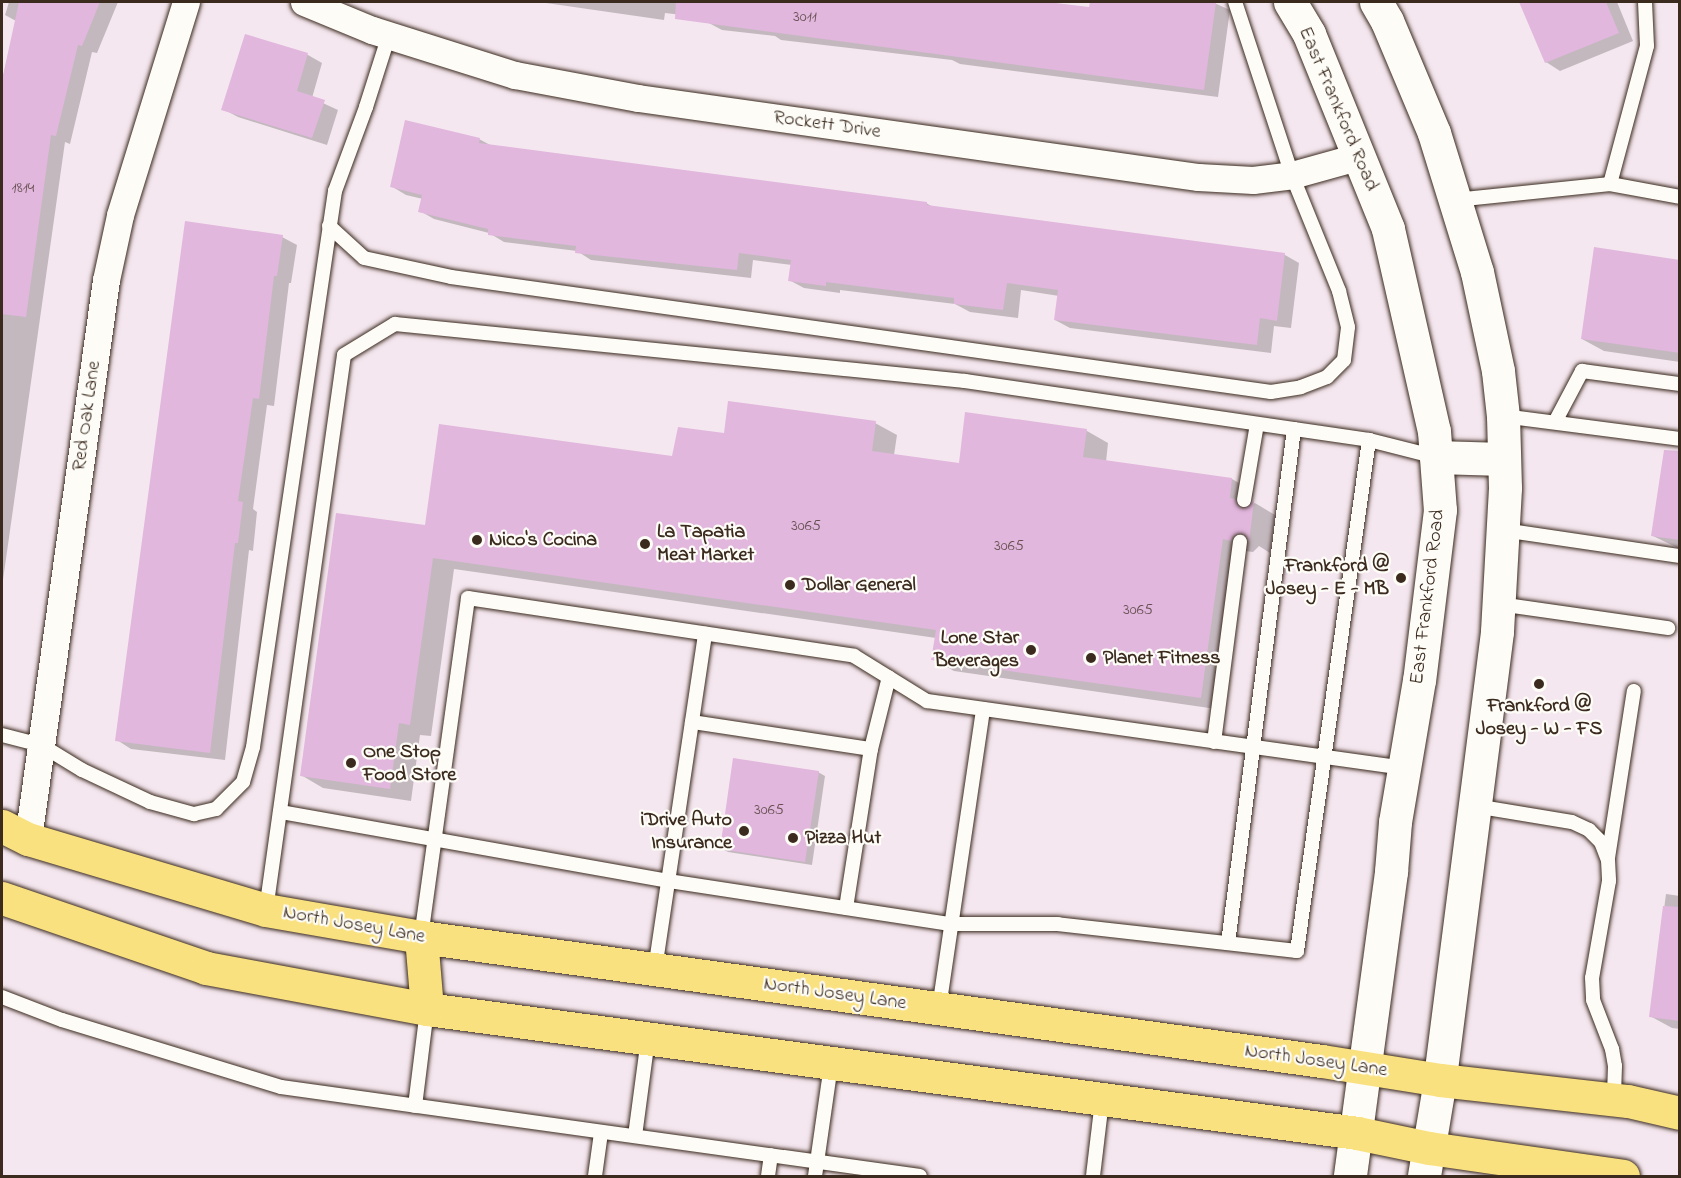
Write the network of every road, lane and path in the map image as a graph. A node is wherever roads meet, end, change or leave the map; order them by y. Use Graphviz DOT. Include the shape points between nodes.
graph roads {
  1 [pos="186,2"];
  2 [pos="304,2"];
  3 [pos="1235,2"];
  4 [pos="1290,2"];
  5 [pos="1376,2"];
  6 [pos="1646,2"];
  7 [pos="389,35"];
  8 [pos="1360,156"];
  9 [pos="1292,175"];
  10 [pos="1610,184"];
  11 [pos="1680,197"];
  12 [pos="1455,200"];
  13 [pos="329,226"];
  14 [pos="1680,384"];
  15 [pos="1503,416"];
  16 [pos="1555,422"];
  17 [pos="1257,424"];
  18 [pos="1294,429"];
  19 [pos="1680,439"];
  20 [pos="1369,440"];
  21 [pos="1436,457"];
  22 [pos="1503,459"];
  23 [pos="1244,500"];
  24 [pos="1503,530"];
  25 [pos="1240,542"];
  26 [pos="1680,556"];
  27 [pos="1499,604"];
  28 [pos="1668,628"];
  29 [pos="705,634"];
  30 [pos="889,677"];
  31 [pos="1634,691"];
  32 [pos="983,709"];
  33 [pos="692,722"];
  34 [pos="2,735"];
  35 [pos="1214,742"];
  36 [pos="41,746"];
  37 [pos="1253,747"];
  38 [pos="871,749"];
  39 [pos="1324,757"];
  40 [pos="1404,768"];
  41 [pos="1475,806"];
  42 [pos="280,812"];
  43 [pos="15,833"];
  44 [pos="435,841"];
  45 [pos="1608,860"];
  46 [pos="668,881"];
  47 [pos="2,898"];
  48 [pos="846,908"];
  49 [pos="266,910"];
  50 [pos="950,924"];
  51 [pos="421,937"];
  52 [pos="1228,943"];
  53 [pos="655,969"];
  54 [pos="2,997"];
  55 [pos="939,1008"];
  56 [pos="427,1009"];
  57 [pos="648,1039"];
  58 [pos="831,1065"];
  59 [pos="1365,1067"];
  60 [pos="1440,1080"];
  61 [pos="1102,1100"];
  62 [pos="1614,1100"];
  63 [pos="415,1106"];
  64 [pos="1680,1113"];
  65 [pos="601,1133"];
  66 [pos="1357,1133"];
  67 [pos="634,1136"];
  68 [pos="771,1155"];
  69 [pos="817,1162"];
  70 [pos="1427,1162"];
  71 [pos="1578,1174"];
  72 [pos="595,1176"];
  73 [pos="768,1176"];
  74 [pos="815,1176"];
  75 [pos="920,1176"];
  76 [pos="1093,1176"];
  77 [pos="1350,1176"];
  78 [pos="1623,1176"];
  1 -- 36 [label="street, Red Oak Lane" via="126,192 106,280"];
  2 -- 7 [label="street, Rockett Drive"];
  3 -- 9 [label="lane"];
  4 -- 8 [label="main road, East Frankford Road" via="1309,34"];
  5 -- 12 [label="main road" via="1434,132"];
  6 -- 10 [label="lane" via="1647,46"];
  7 -- 9 [label="street, Rockett Drive" via="515,75 638,98 1198,177 1253,180"];
  7 -- 13 [label="lane" via="335,191"];
  8 -- 9 [label="street, Rockett Drive"];
  8 -- 21 [label="main road, East Frankford Road" via="1388,229 1434,431"];
  9 -- 13 [label="lane" via="1339,291 1348,327 1344,360 1327,377 1271,392 451,277 364,258"];
  10 -- 11 [label="lane"];
  10 -- 12 [label="lane"];
  12 -- 15 [label="main road" via="1477,272 1498,371"];
  13 -- 36 [label="lane" via="253,747 243,782 216,809 194,814 150,802"];
  14 -- 16 [label="lane" via="1582,371"];
  15 -- 16 [label="lane"];
  15 -- 22 [label="main road"];
  16 -- 19 [label="lane"];
  17 -- 18 [label="lane"];
  17 -- 23 [label="lane"];
  17 -- 42 [label="lane" via="965,381 395,324 344,355"];
  18 -- 20 [label="lane"];
  18 -- 37 [label="lane"];
  20 -- 21 [label="lane"];
  20 -- 39 [label="lane"];
  21 -- 22 [label="main road"];
  21 -- 40 [label="main road, East Frankford Road" via="1440,510"];
  22 -- 24 [label="main road"];
  24 -- 26 [label="lane"];
  24 -- 27 [label="main road"];
  25 -- 35 [label="lane"];
  27 -- 28 [label="lane"];
  27 -- 41 [label="main road"];
  29 -- 30 [label="lane" via="854,656"];
  29 -- 33 [label="lane"];
  29 -- 44 [label="lane" via="468,598"];
  30 -- 32 [label="lane" via="927,701"];
  30 -- 38 [label="lane"];
  31 -- 45 [label="lane"];
  32 -- 35 [label="lane"];
  32 -- 50 [label="lane"];
  33 -- 38 [label="lane"];
  33 -- 46 [label="lane"];
  34 -- 36 [label="lane"];
  35 -- 37 [label="lane"];
  36 -- 43 [label="street, Red Oak Lane"];
  37 -- 39 [label="lane"];
  37 -- 52 [label="lane"];
  38 -- 48 [label="lane"];
  39 -- 40 [label="lane"];
  39 -- 52 [label="lane" via="1297,951"];
  40 -- 59 [label="main road, East Frankford Road"];
  41 -- 45 [label="lane" via="1572,822 1589,830"];
  41 -- 60 [label="main road"];
  42 -- 44 [label="lane"];
  42 -- 49 [label="lane"];
  43 -- 49 [label="main road, North Josey Lane"];
  44 -- 46 [label="lane"];
  44 -- 51 [label="lane"];
  45 -- 62 [label="lane" via="1609,881 1592,978 1593,1000 1614,1058"];
  46 -- 48 [label="lane"];
  46 -- 53 [label="lane"];
  47 -- 56 [label="main road" via="206,968"];
  48 -- 50 [label="lane"];
  49 -- 51 [label="main road, North Josey Lane"];
  50 -- 52 [label="lane" via="1058,924"];
  50 -- 55 [label="lane"];
  51 -- 53 [label="main road, North Josey Lane"];
  51 -- 56 [label="main road"];
  53 -- 55 [label="main road, North Josey Lane"];
  54 -- 63 [label="lane" via="62,1020 281,1087"];
  55 -- 59 [label="main road, North Josey Lane"];
  56 -- 57 [label="main road"];
  56 -- 63 [label="lane"];
  57 -- 58 [label="main road"];
  57 -- 67 [label="lane"];
  58 -- 61 [label="main road"];
  58 -- 69 [label="lane"];
  59 -- 60 [label="main road, North Josey Lane"];
  59 -- 66 [label="main road, East Frankford Road"];
  60 -- 62 [label="main road, North Josey Lane"];
  60 -- 70 [label="main road"];
  61 -- 66 [label="main road"];
  61 -- 76 [label="lane"];
  62 -- 64 [label="main road, North Josey Lane"];
  63 -- 65 [label="lane"];
  65 -- 67 [label="lane"];
  65 -- 72 [label="lane"];
  66 -- 70 [label="main road"];
  66 -- 77 [label="main road, East Frankford Road"];
  67 -- 68 [label="lane"];
  68 -- 69 [label="lane"];
  68 -- 73 [label="lane"];
  69 -- 74 [label="lane"];
  69 -- 75 [label="lane"];
  70 -- 71 [label="main road"];
  71 -- 78 [label="main road"];
}
